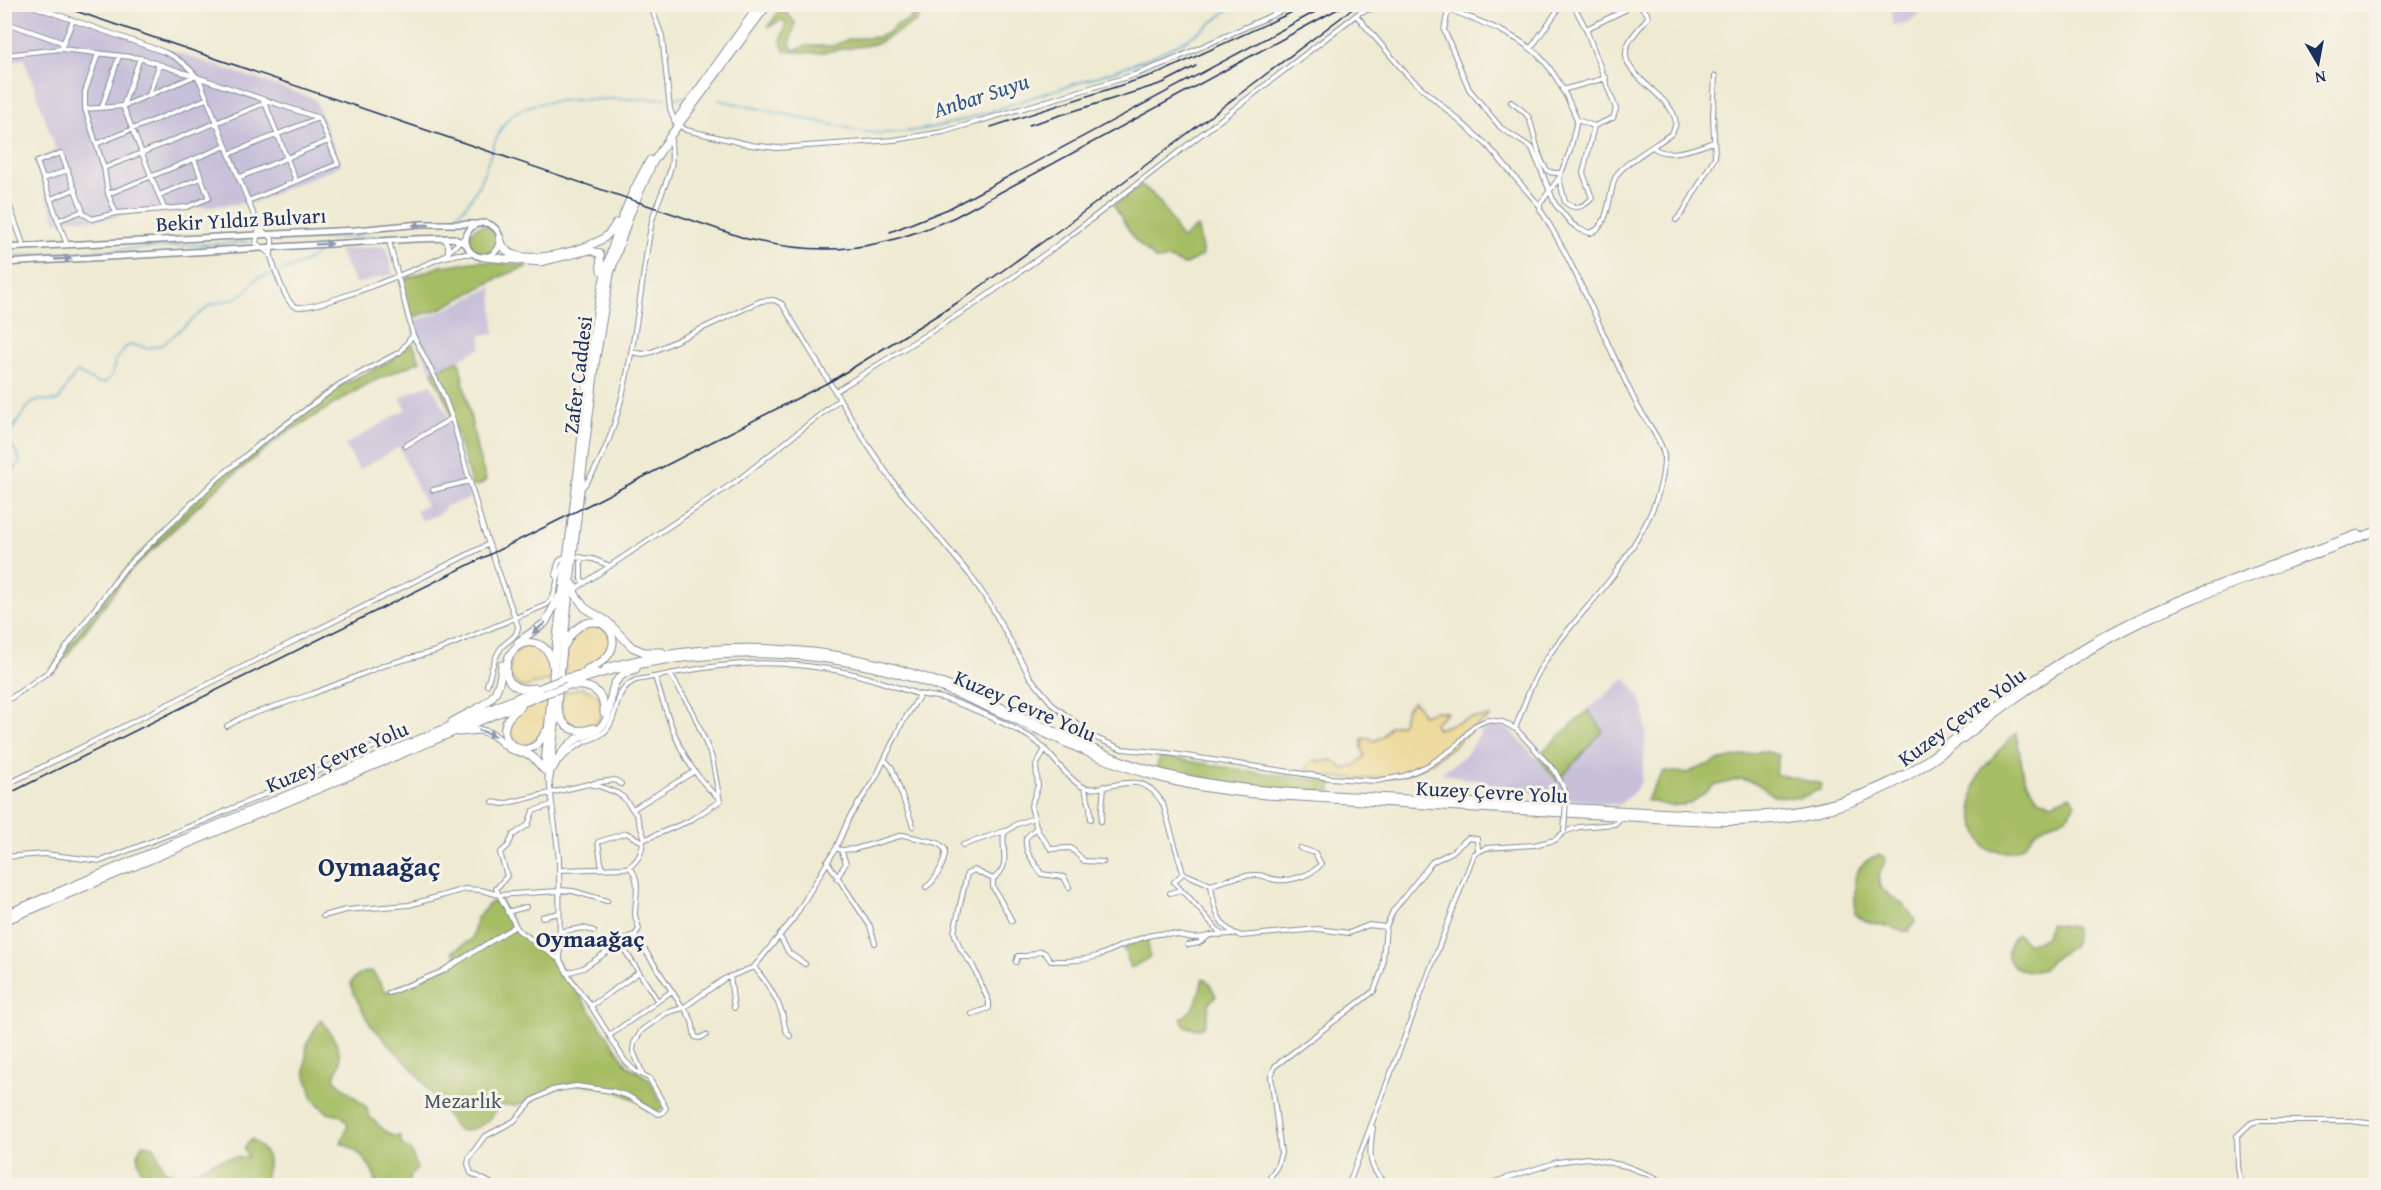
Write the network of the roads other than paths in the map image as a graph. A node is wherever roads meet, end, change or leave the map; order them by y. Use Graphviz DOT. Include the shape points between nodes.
graph roads {
  1 [pos="27,4"];
  2 [pos="650,4"];
  3 [pos="760,4"];
  4 [pos="768,4"];
  5 [pos="1297,4"];
  6 [pos="1389,4"];
  7 [pos="1434,4"];
  8 [pos="1458,4"];
  9 [pos="1562,4"];
  10 [pos="1573,4"];
  11 [pos="1638,4"];
  12 [pos="1625,10"];
  13 [pos="1450,11"];
  14 [pos="1356,15"];
  15 [pos="74,20"];
  16 [pos="4,22"];
  17 [pos="1586,29"];
  18 [pos="64,43"];
  19 [pos="1531,48"];
  20 [pos="62,49"];
  21 [pos="98,54"];
  22 [pos="4,55"];
  23 [pos="119,56"];
  24 [pos="140,58"];
  25 [pos="159,65"];
  26 [pos="196,76"];
  27 [pos="1715,76"];
  28 [pos="1606,78"];
  29 [pos="703,88"];
  30 [pos="1562,90"];
  31 [pos="148,95"];
  32 [pos="207,98"];
  33 [pos="265,101"];
  34 [pos="1511,102"];
  35 [pos="123,106"];
  36 [pos="102,107"];
  37 [pos="85,109"];
  38 [pos="319,118"];
  39 [pos="1577,120"];
  40 [pos="216,122"];
  41 [pos="677,124"];
  42 [pos="1594,126"];
  43 [pos="133,129"];
  44 [pos="278,135"];
  45 [pos="670,135"];
  46 [pos="328,141"];
  47 [pos="1713,142"];
  48 [pos="96,144"];
  49 [pos="226,146"];
  50 [pos="1653,147"];
  51 [pos="142,153"];
  52 [pos="229,154"];
  53 [pos="287,158"];
  54 [pos="194,159"];
  55 [pos="104,168"];
  56 [pos="68,170"];
  57 [pos="1559,175"];
  58 [pos="152,176"];
  59 [pos="201,178"];
  60 [pos="238,178"];
  61 [pos="43,179"];
  62 [pos="296,181"];
  63 [pos="75,189"];
  64 [pos="4,190"];
  65 [pos="1549,191"];
  66 [pos="108,194"];
  67 [pos="159,195"];
  68 [pos="51,199"];
  69 [pos="248,201"];
  70 [pos="1539,205"];
  71 [pos="164,208"];
  72 [pos="84,211"];
  73 [pos="116,213"];
  74 [pos="623,215"];
  75 [pos="59,220"];
  76 [pos="1676,220"];
  77 [pos="479,224"];
  78 [pos="258,231"];
  79 [pos="268,234"];
  80 [pos="468,235"];
  81 [pos="444,238"];
  82 [pos="500,238"];
  83 [pos="389,240"];
  84 [pos="462,241"];
  85 [pos="67,245"];
  86 [pos="467,246"];
  87 [pos="24,247"];
  88 [pos="272,247"];
  89 [pos="4,248"];
  90 [pos="261,248"];
  91 [pos="448,253"];
  92 [pos="474,254"];
  93 [pos="271,255"];
  94 [pos="484,257"];
  95 [pos="441,258"];
  96 [pos="4,263"];
  97 [pos="397,276"];
  98 [pos="598,303"];
  99 [pos="413,335"];
  100 [pos="631,352"];
  101 [pos="836,391"];
  102 [pos="840,399"];
  103 [pos="452,418"];
  104 [pos="405,446"];
  105 [pos="470,481"];
  106 [pos="433,490"];
  107 [pos="580,490"];
  108 [pos="2376,526"];
  109 [pos="2376,531"];
  110 [pos="489,544"];
  111 [pos="572,558"];
  112 [pos="610,567"];
  113 [pos="572,571"];
  114 [pos="561,577"];
  115 [pos="585,583"];
  116 [pos="574,590"];
  117 [pos="515,618"];
  118 [pos="563,648"];
  119 [pos="736,649"];
  120 [pos="701,656"];
  121 [pos="670,674"];
  122 [pos="558,676"];
  123 [pos="655,677"];
  124 [pos="487,686"];
  125 [pos="545,690"];
  126 [pos="559,691"];
  127 [pos="920,694"];
  128 [pos="4,703"];
  129 [pos="549,718"];
  130 [pos="227,726"];
  131 [pos="1515,729"];
  132 [pos="429,739"];
  133 [pos="387,741"];
  134 [pos="1045,749"];
  135 [pos="885,760"];
  136 [pos="553,766"];
  137 [pos="695,771"];
  138 [pos="549,779"];
  139 [pos="590,784"];
  140 [pos="621,784"];
  141 [pos="4,786"];
  142 [pos="1104,786"];
  143 [pos="1084,787"];
  144 [pos="550,793"];
  145 [pos="719,798"];
  146 [pos="493,802"];
  147 [pos="551,806"];
  148 [pos="633,809"];
  149 [pos="1622,816"];
  150 [pos="1034,818"];
  151 [pos="1091,819"];
  152 [pos="1101,821"];
  153 [pos="913,826"];
  154 [pos="1036,827"];
  155 [pos="1006,831"];
  156 [pos="1564,832"];
  157 [pos="644,840"];
  158 [pos="963,845"];
  159 [pos="836,848"];
  160 [pos="1300,848"];
  161 [pos="842,850"];
  162 [pos="1478,850"];
  163 [pos="4,857"];
  164 [pos="827,861"];
  165 [pos="1103,862"];
  166 [pos="629,867"];
  167 [pos="124,868"];
  168 [pos="602,868"];
  169 [pos="559,870"];
  170 [pos="1183,873"];
  171 [pos="837,878"];
  172 [pos="993,879"];
  173 [pos="1211,885"];
  174 [pos="926,886"];
  175 [pos="1068,887"];
  176 [pos="559,890"];
  177 [pos="1182,891"];
  178 [pos="1170,893"];
  179 [pos="499,895"];
  180 [pos="607,901"];
  181 [pos="526,907"];
  182 [pos="507,912"];
  183 [pos="559,913"];
  184 [pos="4,915"];
  185 [pos="323,916"];
  186 [pos="542,917"];
  187 [pos="4,921"];
  188 [pos="1012,921"];
  189 [pos="514,927"];
  190 [pos="1386,927"];
  191 [pos="594,931"];
  192 [pos="559,932"];
  193 [pos="1222,934"];
  194 [pos="1235,934"];
  195 [pos="635,935"];
  196 [pos="779,935"];
  197 [pos="1208,936"];
  198 [pos="875,943"];
  199 [pos="620,944"];
  200 [pos="1188,945"];
  201 [pos="560,960"];
  202 [pos="1016,962"];
  203 [pos="805,964"];
  204 [pos="754,967"];
  205 [pos="639,972"];
  206 [pos="567,973"];
  207 [pos="730,975"];
  208 [pos="672,991"];
  209 [pos="389,993"];
  210 [pos="658,1000"];
  211 [pos="591,1006"];
  212 [pos="684,1007"];
  213 [pos="734,1008"];
  214 [pos="972,1014"];
  215 [pos="610,1035"];
  216 [pos="706,1035"];
  217 [pos="790,1036"];
  218 [pos="644,1075"];
  219 [pos="1375,1118"];
  220 [pos="2376,1124"];
  221 [pos="496,1185"];
  222 [pos="1265,1185"];
  223 [pos="1348,1185"];
  224 [pos="1392,1185"];
  225 [pos="1482,1185"];
  226 [pos="1666,1185"];
  227 [pos="2241,1185"];
  1 -- 15 [label="street"];
  2 -- 41 [label="street" via="662,36 669,101"];
  3 -- 29 [label="highway"];
  4 -- 29 [label="highway"];
  5 -- 41 [label="street" via="1134,75 924,137 777,148 686,130"];
  6 -- 14 [label="street"];
  7 -- 13 [label="street"];
  8 -- 13 [label="street"];
  9 -- 19 [label="street"];
  10 -- 17 [label="street"];
  11 -- 50 [label="street" via="1648,17 1631,40 1626,57 1643,82 1669,106 1676,122 1671,134"];
  12 -- 17 [label="street"];
  13 -- 19 [label="street"];
  13 -- 65 [label="street" via="1444,30 1464,80 1501,128 1532,148"];
  14 -- 70 [label="street" via="1414,82 1488,145"];
  14 -- 101 [label="street" via="1059,244 978,302"];
  15 -- 18 [label="street"];
  15 -- 26 [label="street" via="169,54"];
  16 -- 18 [label="street"];
  17 -- 28 [label="street"];
  18 -- 20 [label="street"];
  19 -- 30 [label="street"];
  20 -- 21 [label="street"];
  20 -- 22 [label="street"];
  21 -- 23 [label="street"];
  21 -- 37 [label="street" via="85,92"];
  23 -- 24 [label="street"];
  23 -- 36 [label="street"];
  24 -- 25 [label="street"];
  24 -- 35 [label="street"];
  25 -- 26 [label="street"];
  25 -- 31 [label="street"];
  26 -- 31 [label="street"];
  26 -- 32 [label="street"];
  26 -- 33 [label="street"];
  27 -- 47 [label="street"];
  28 -- 30 [label="street"];
  28 -- 42 [label="street" via="1616,112 1608,122"];
  29 -- 41 [label="highway, Zafer Caddesi"];
  30 -- 39 [label="street"];
  31 -- 35 [label="street"];
  32 -- 40 [label="street"];
  32 -- 43 [label="street"];
  33 -- 38 [label="street"];
  33 -- 40 [label="street"];
  33 -- 44 [label="street"];
  34 -- 57 [label="street" via="1529,117 1546,169"];
  35 -- 36 [label="street"];
  35 -- 43 [label="street"];
  36 -- 37 [label="street"];
  37 -- 48 [label="street"];
  38 -- 44 [label="street"];
  38 -- 46 [label="street"];
  39 -- 42 [label="street"];
  39 -- 57 [label="street" via="1570,152"];
  40 -- 49 [label="street"];
  40 -- 51 [label="street"];
  41 -- 45 [label="highway, Zafer Caddesi"];
  41 -- 74 [label="highway, Zafer Caddesi" via="644,170"];
  42 -- 57 [label="street" via="1583,173 1591,199 1581,206 1570,206 1561,192"];
  43 -- 48 [label="street"];
  43 -- 51 [label="street"];
  44 -- 52 [label="street"];
  44 -- 53 [label="street"];
  45 -- 100 [label="street" via="671,168 651,223"];
  45 -- 107 [label="highway, Zafer Caddesi" via="635,201 610,274"];
  46 -- 53 [label="street"];
  46 -- 62 [label="street" via="338,164"];
  47 -- 50 [label="street" via="1678,151 1661,152"];
  47 -- 76 [label="street" via="1715,157"];
  48 -- 55 [label="street"];
  49 -- 52 [label="street"];
  49 -- 54 [label="street"];
  50 -- 65 [label="street" via="1618,172 1605,215 1594,232 1584,232 1571,223"];
  51 -- 55 [label="street"];
  51 -- 58 [label="street"];
  52 -- 60 [label="street"];
  53 -- 60 [label="street"];
  53 -- 62 [label="street"];
  54 -- 58 [label="street"];
  54 -- 59 [label="street"];
  55 -- 66 [label="street"];
  56 -- 61 [label="street"];
  56 -- 61 [label="street" via="61,153 37,162"];
  56 -- 63 [label="street"];
  57 -- 65 [label="street"];
  58 -- 66 [label="street"];
  58 -- 67 [label="street"];
  59 -- 67 [label="street"];
  59 -- 71 [label="street" via="209,198 187,207"];
  60 -- 69 [label="street"];
  61 -- 68 [label="street"];
  62 -- 69 [label="street"];
  63 -- 68 [label="street"];
  63 -- 72 [label="street"];
  64 -- 87 [label="street"];
  65 -- 70 [label="street"];
  66 -- 73 [label="street"];
  67 -- 71 [label="street"];
  68 -- 75 [label="street"];
  69 -- 78 [label="street"];
  70 -- 131 [label="street" via="1664,454 1651,515 1614,574 1546,659"];
  71 -- 73 [label="street"];
  72 -- 73 [label="street" via="90,219"];
  72 -- 75 [label="street"];
  74 -- 82 [label="highway" via="599,241 549,257 517,255 506,249"];
  74 -- 98 [label="highway, Zafer Caddesi"];
  75 -- 85 [label="street"];
  77 -- 79 [label="main road, Bekir Yıldız Bulvarı, one-way"];
  77 -- 80 [label="main road"];
  77 -- 82 [label="main road" via="493,226"];
  78 -- 79 [label="main road, Bekir Yıldız Bulvarı"];
  78 -- 85 [label="main road, Bekir Yıldız Bulvarı"];
  78 -- 90 [label="street" via="256,243"];
  79 -- 88 [label="street"];
  80 -- 84 [label="street"];
  80 -- 86 [label="main road"];
  81 -- 83 [label="main road, Bekir Yıldız Bulvarı"];
  81 -- 84 [label="main road, Bekir Yıldız Bulvarı"];
  81 -- 91 [label="street"];
  82 -- 94 [label="main road" via="496,250"];
  88 -- 83 [label="main road, Bekir Yıldız Bulvarı, one-way"];
  83 -- 97 [label="street"];
  84 -- 86 [label="main road"];
  84 -- 91 [label="street"];
  85 -- 87 [label="main road, Bekir Yıldız Bulvarı"];
  86 -- 92 [label="main road"];
  87 -- 89 [label="main road, Bekir Yıldız Bulvarı"];
  88 -- 90 [label="main road, Bekir Yıldız Bulvarı"];
  88 -- 93 [label="street"];
  90 -- 93 [label="street"];
  96 -- 90 [label="main road, Bekir Yıldız Bulvarı, one-way"];
  91 -- 95 [label="street"];
  92 -- 94 [label="main road"];
  92 -- 95 [label="street"];
  93 -- 97 [label="street" via="288,299 300,309"];
  94 -- 98 [label="highway" via="540,262 597,251 602,265"];
  95 -- 97 [label="street"];
  97 -- 99 [label="street"];
  98 -- 111 [label="highway, Zafer Caddesi"];
  99 -- 103 [label="street"];
  99 -- 128 [label="street" via="400,352 340,384 217,479 125,568 48,672"];
  100 -- 101 [label="street" via="652,352 761,301 774,300 786,307"];
  100 -- 107 [label="street" via="613,427 595,471"];
  101 -- 102 [label="street"];
  102 -- 112 [label="street" via="738,480"];
  102 -- 131 [label="street" via="893,482 990,603 1030,677 1054,706 1096,738 1122,749 1376,781 1404,776 1429,765 1454,748 1474,726 1487,720"];
  103 -- 104 [label="street"];
  103 -- 105 [label="street"];
  105 -- 106 [label="street"];
  105 -- 110 [label="street"];
  107 -- 111 [label="highway, Zafer Caddesi"];
  108 -- 119 [label="highway, Kuzey Çevre Yolu" via="2188,596 2115,630 2043,673 1938,752 1895,779 1830,804 1761,816 1490,804 1204,784 1125,762 961,690 897,669 819,653"];
  109 -- 149 [label="highway, Kuzey Çevre Yolu" via="2189,601 2126,630 2045,678 1921,770 1874,794 1786,819 1727,821"];
  110 -- 117 [label="street"];
  110 -- 141 [label="street"];
  111 -- 112 [label="street" via="593,559"];
  111 -- 113 [label="highway, Zafer Caddesi"];
  111 -- 114 [label="highway, Zafer Caddesi"];
  111 -- 115 [label="street"];
  112 -- 115 [label="street"];
  113 -- 116 [label="highway"];
  113 -- 118 [label="highway, Zafer Caddesi"];
  114 -- 117 [label="street" via="549,603"];
  114 -- 122 [label="highway, Zafer Caddesi"];
  114 -- 132 [label="highway, one-way" via="556,606 545,623 505,654 495,694"];
  115 -- 116 [label="street"];
  116 -- 119 [label="highway" via="585,608 607,621 638,651"];
  117 -- 124 [label="street" via="517,633 498,653"];
  117 -- 130 [label="street" via="436,651 385,665"];
  118 -- 122 [label="highway, Zafer Caddesi"];
  118 -- 122 [label="highway" via="578,627 591,621 603,624 612,638 606,660"];
  119 -- 122 [label="highway, Kuzey Çevre Yolu" via="644,658"];
  120 -- 126 [label="highway, Kuzey Çevre Yolu" via="623,668 583,679"];
  120 -- 136 [label="highway" via="647,666 623,675 612,689 605,722 574,741"];
  120 -- 149 [label="highway, Kuzey Çevre Yolu" via="800,656 894,673 960,696 1116,764 1203,788"];
  121 -- 123 [label="street"];
  121 -- 127 [label="street" via="732,664 801,666 859,675"];
  121 -- 145 [label="street" via="706,743"];
  122 -- 125 [label="highway, bridge"];
  122 -- 125 [label="highway" via="551,656 540,645 524,644 510,654 506,666 511,683 524,689"];
  122 -- 126 [label="highway"];
  122 -- 129 [label="highway"];
  123 -- 136 [label="street" via="627,685 618,697 614,717 606,730 578,745"];
  123 -- 137 [label="street" via="671,729"];
  125 -- 126 [label="highway, Kuzey Çevre Yolu, bridge"];
  125 -- 129 [label="highway" via="508,716 505,735 518,749 533,747 542,739"];
  125 -- 132 [label="highway, Kuzey Çevre Yolu"];
  126 -- 126 [label="highway" via="582,685 594,689 603,701 601,721 582,732 568,727 560,716"];
  126 -- 138 [label="highway"];
  127 -- 134 [label="street" via="957,703 1028,736"];
  127 -- 135 [label="street"];
  129 -- 138 [label="highway" via="545,763"];
  131 -- 156 [label="street, bridge" via="1555,771 1565,790"];
  132 -- 138 [label="highway, one-way" via="471,730 486,731 510,749 532,756"];
  132 -- 167 [label="highway, Kuzey Çevre Yolu"];
  133 -- 163 [label="street" via="101,861 45,854"];
  134 -- 143 [label="street" via="1062,770"];
  134 -- 150 [label="street" via="1036,766 1038,786 1031,806"];
  135 -- 153 [label="street" via="892,768"];
  135 -- 159 [label="street" via="845,825"];
  136 -- 138 [label="highway"];
  137 -- 145 [label="street"];
  137 -- 148 [label="street"];
  138 -- 144 [label="street"];
  139 -- 140 [label="street" via="615,780"];
  139 -- 144 [label="street"];
  139 -- 148 [label="street" via="617,793"];
  142 -- 143 [label="street"];
  142 -- 152 [label="street"];
  142 -- 170 [label="street" via="1135,783 1158,797 1169,820"];
  143 -- 151 [label="street"];
  144 -- 146 [label="street" via="503,804"];
  144 -- 147 [label="street"];
  145 -- 157 [label="street" via="689,821"];
  147 -- 169 [label="street"];
  147 -- 179 [label="street" via="532,812 528,825 513,835 501,851 507,876 497,886"];
  148 -- 157 [label="street"];
  149 -- 156 [label="street" via="1613,825 1586,825"];
  150 -- 154 [label="street"];
  150 -- 155 [label="street"];
  154 -- 165 [label="street" via="1050,848 1071,848 1084,861"];
  154 -- 175 [label="street" via="1026,838 1027,855 1042,874 1063,877"];
  155 -- 158 [label="street"];
  155 -- 172 [label="street" via="1005,867"];
  156 -- 162 [label="street" via="1555,840 1534,845"];
  157 -- 166 [label="street" via="640,856"];
  157 -- 168 [label="street" via="626,833 598,842"];
  159 -- 161 [label="street"];
  159 -- 164 [label="street"];
  160 -- 173 [label="street" via="1315,853 1320,866 1295,878 1274,880 1260,874"];
  161 -- 171 [label="street" via="846,863"];
  161 -- 174 [label="street" via="903,835 938,843 945,849 945,857 935,880"];
  162 -- 190 [label="street" via="1478,840 1470,838 1452,852 1434,859 1393,911"];
  162 -- 219 [label="street" via="1467,870"];
  164 -- 171 [label="street"];
  164 -- 196 [label="street" via="794,918"];
  166 -- 168 [label="street"];
  166 -- 195 [label="street" via="637,887 635,914 639,928"];
  167 -- 184 [label="highway"];
  167 -- 187 [label="highway"];
  168 -- 169 [label="street"];
  169 -- 176 [label="street"];
  170 -- 173 [label="street"];
  170 -- 177 [label="street" via="1174,882"];
  171 -- 198 [label="street" via="870,926"];
  172 -- 188 [label="street" via="993,887"];
  172 -- 214 [label="street" via="974,870 968,873 954,932 989,1002 989,1008"];
  173 -- 194 [label="street" via="1217,916"];
  176 -- 179 [label="street"];
  176 -- 180 [label="street"];
  176 -- 183 [label="street"];
  177 -- 178 [label="street"];
  177 -- 193 [label="street"];
  179 -- 182 [label="street"];
  179 -- 185 [label="street" via="465,889 403,906 346,910"];
  181 -- 182 [label="street"];
  182 -- 189 [label="street"];
  183 -- 186 [label="street"];
  183 -- 192 [label="street"];
  189 -- 201 [label="street"];
  189 -- 209 [label="street" via="441,972"];
  190 -- 194 [label="street" via="1369,925 1349,933 1318,929"];
  190 -- 222 [label="street" via="1382,970 1374,991 1272,1071 1281,1153"];
  191 -- 192 [label="street" via="583,928"];
  192 -- 201 [label="street"];
  193 -- 194 [label="street"];
  193 -- 197 [label="street"];
  195 -- 199 [label="street"];
  195 -- 208 [label="street"];
  196 -- 203 [label="street" via="789,953"];
  196 -- 204 [label="street"];
  197 -- 200 [label="street"];
  197 -- 202 [label="street" via="1191,939 1160,934 1084,960 1051,961 1039,951 1018,956"];
  199 -- 205 [label="street"];
  199 -- 206 [label="street" via="583,968"];
  201 -- 206 [label="street"];
  204 -- 207 [label="street"];
  204 -- 217 [label="street" via="773,992 784,1029"];
  205 -- 210 [label="street"];
  205 -- 211 [label="street"];
  206 -- 211 [label="street"];
  207 -- 212 [label="street"];
  207 -- 213 [label="street"];
  208 -- 210 [label="street"];
  208 -- 212 [label="street"];
  210 -- 215 [label="street"];
  211 -- 215 [label="street"];
  212 -- 216 [label="street" via="695,1037"];
  212 -- 218 [label="street" via="664,1015 637,1037 633,1053"];
  215 -- 218 [label="street" via="625,1061"];
  218 -- 221 [label="street" via="665,1104 662,1113 628,1096 576,1086 552,1090 533,1100 514,1121 484,1137 469,1158 469,1169 475,1176"];
  219 -- 223 [label="street"];
  219 -- 224 [label="street" via="1370,1144 1373,1171"];
  220 -- 227 [label="street" via="2251,1123 2237,1136"];
  225 -- 226 [label="street" via="1557,1162 1587,1158 1626,1166"];
}
